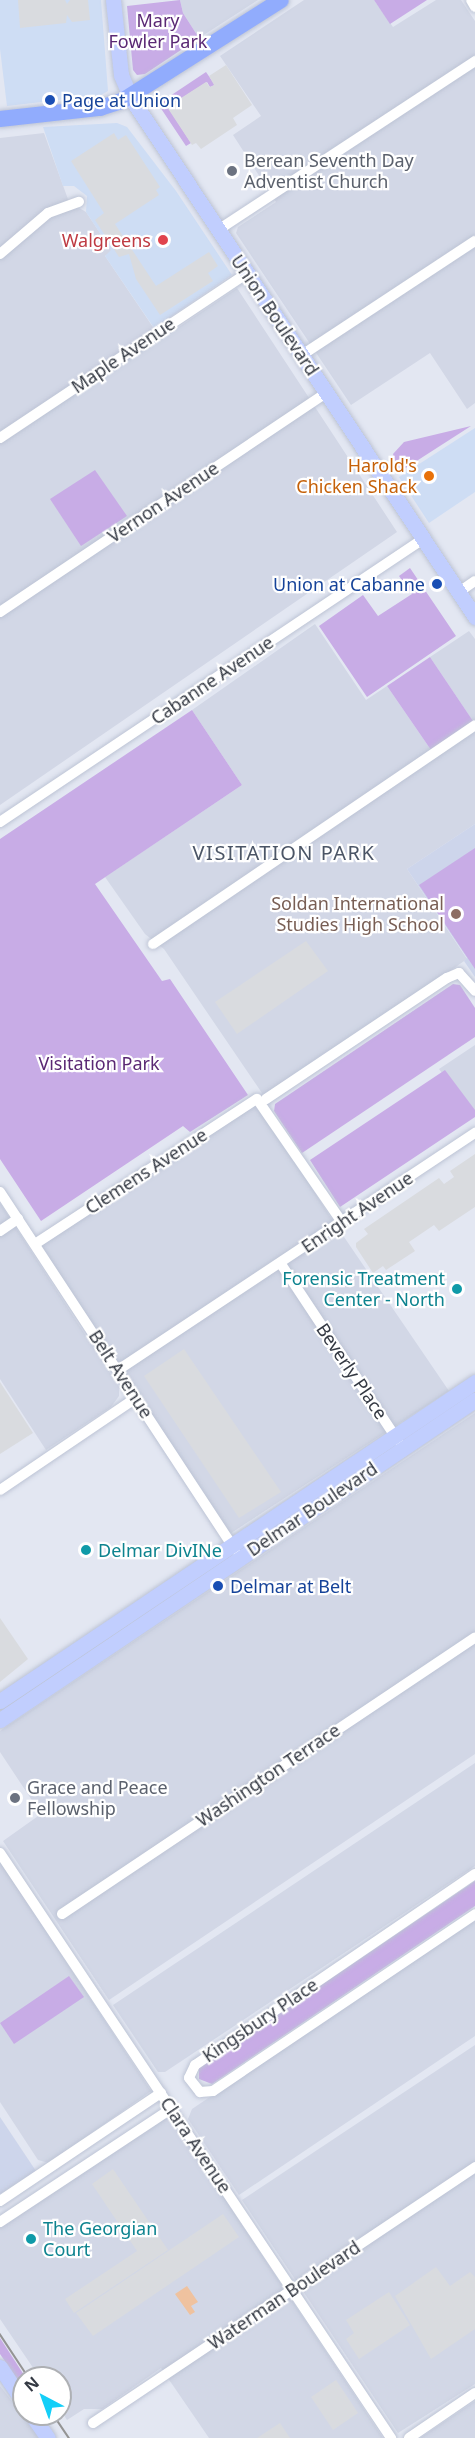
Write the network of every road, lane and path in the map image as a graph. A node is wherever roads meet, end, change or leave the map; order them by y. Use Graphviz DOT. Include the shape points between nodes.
graph roads {
  1 [pos="113,0"];
  2 [pos="281,0"];
  3 [pos="471,0"];
  4 [pos="475,7"];
  5 [pos="475,61"];
  6 [pos="130,98"];
  7 [pos="0,119"];
  8 [pos="79,202"];
  9 [pos="218,230"];
  10 [pos="475,241"];
  11 [pos="0,254"];
  12 [pos="247,273"];
  13 [pos="302,355"];
  14 [pos="326,393"];
  15 [pos="0,438"];
  16 [pos="423,539"];
  17 [pos="475,581"];
  18 [pos="459,592"];
  19 [pos="0,612"];
  20 [pos="475,617"];
  21 [pos="475,725"];
  22 [pos="0,822"];
  23 [pos="153,944"];
  24 [pos="475,991"];
  25 [pos="261,1099"];
  26 [pos="475,1133"];
  27 [pos="0,1192"];
  28 [pos="18,1219"];
  29 [pos="342,1222"];
  30 [pos="0,1231"];
  31 [pos="35,1244"];
  32 [pos="281,1264"];
  33 [pos="118,1370"];
  34 [pos="475,1382"];
  35 [pos="136,1398"];
  36 [pos="475,1400"];
  37 [pos="399,1442"];
  38 [pos="0,1490"];
  39 [pos="232,1544"];
  40 [pos="241,1557"];
  41 [pos="475,1636"];
  42 [pos="0,1701"];
  43 [pos="0,1720"];
  44 [pos="0,1853"];
  45 [pos="475,1874"];
  46 [pos="62,1914"];
  47 [pos="475,1914"];
  48 [pos="160,2093"];
  49 [pos="171,2109"];
  50 [pos="475,2167"];
  51 [pos="0,2201"];
  52 [pos="0,2222"];
  53 [pos="292,2289"];
  54 [pos="0,2367"];
  55 [pos="12,2385"];
  56 [pos="475,2393"];
  57 [pos="93,2423"];
  58 [pos="391,2438"];
  59 [pos="408,2438"];
  1 -- 6 [label="main road, Union Boulevard" via="121,75"];
  2 -- 6 [label="main road"];
  3 -- 4 [label="street"];
  5 -- 9 [label="street"];
  6 -- 7 [label="main road" via="100,108"];
  6 -- 9 [label="main road, Union Boulevard"];
  8 -- 11 [label="street" via="48,213"];
  9 -- 12 [label="main road, Union Boulevard"];
  10 -- 13 [label="street"];
  12 -- 13 [label="main road, Union Boulevard"];
  12 -- 15 [label="street, Maple Avenue"];
  13 -- 14 [label="main road, Union Boulevard"];
  14 -- 16 [label="main road, Union Boulevard"];
  14 -- 19 [label="street, Vernon Avenue"];
  16 -- 18 [label="main road, Union Boulevard"];
  16 -- 22 [label="street, Cabanne Avenue"];
  17 -- 18 [label="street"];
  18 -- 20 [label="main road, Union Boulevard"];
  21 -- 23 [label="street"];
  24 -- 25 [label="street, Clemens Avenue" via="459,973 447,978"];
  25 -- 29 [label="street"];
  25 -- 31 [label="street, Clemens Avenue"];
  26 -- 29 [label="street, Enright Avenue"];
  27 -- 28 [label="street, Belt Avenue"];
  28 -- 30 [label="street"];
  28 -- 31 [label="street, Belt Avenue"];
  29 -- 32 [label="street, Enright Avenue"];
  31 -- 33 [label="street, Belt Avenue"];
  32 -- 33 [label="street, Enright Avenue"];
  32 -- 37 [label="street, Beverly Place"];
  33 -- 35 [label="street, Belt Avenue"];
  34 -- 37 [label="main road, Delmar Boulevard"];
  35 -- 38 [label="street"];
  35 -- 39 [label="street, Belt Avenue"];
  36 -- 37 [label="main road, Delmar Boulevard"];
  37 -- 39 [label="main road, Delmar Boulevard"];
  37 -- 40 [label="main road, Delmar Boulevard"];
  39 -- 40 [label="street, Belt Avenue"];
  39 -- 42 [label="main road, Delmar Boulevard"];
  40 -- 43 [label="main road, Delmar Boulevard"];
  41 -- 46 [label="street, Washington Terrace"];
  44 -- 48 [label="street, Clara Avenue"];
  45 -- 47 [label="street, Kingsbury Place" via="195,2065 189,2078 200,2092 213,2091"];
  48 -- 49 [label="street, Clara Avenue"];
  48 -- 51 [label="street"];
  49 -- 52 [label="street"];
  49 -- 53 [label="street, Clara Avenue"];
  50 -- 53 [label="street, Waterman Boulevard"];
  53 -- 57 [label="street, Waterman Boulevard"];
  53 -- 58 [label="street, Clara Avenue"];
  54 -- 55 [label="main road"];
  56 -- 59 [label="street"];
}
